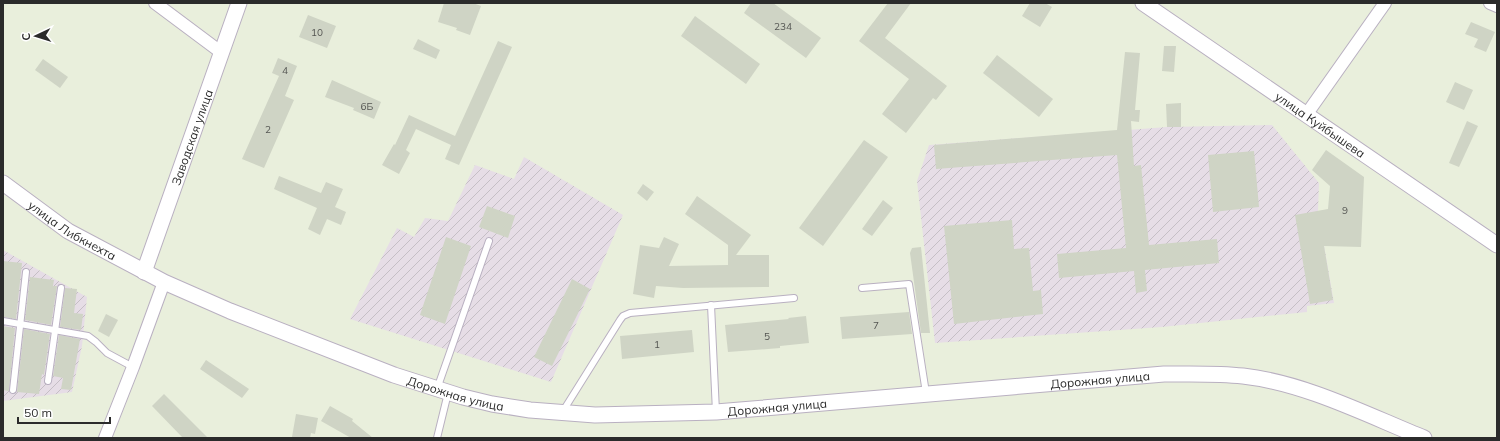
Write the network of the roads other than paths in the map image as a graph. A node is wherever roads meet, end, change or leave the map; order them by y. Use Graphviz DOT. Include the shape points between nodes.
graph roads {
  1 [pos="155,3"];
  2 [pos="239,3"];
  3 [pos="1143,3"];
  4 [pos="1385,3"];
  5 [pos="1490,3"];
  6 [pos="1497,6"];
  7 [pos="222,53"];
  8 [pos="1306,115"];
  9 [pos="3,183"];
  10 [pos="489,241"];
  11 [pos="1497,245"];
  12 [pos="26,272"];
  13 [pos="144,272"];
  14 [pos="164,282"];
  15 [pos="61,288"];
  16 [pos="862,288"];
  17 [pos="794,298"];
  18 [pos="711,305"];
  19 [pos="3,321"];
  20 [pos="20,324"];
  21 [pos="56,330"];
  22 [pos="133,367"];
  23 [pos="48,381"];
  24 [pos="13,390"];
  25 [pos="442,391"];
  26 [pos="926,393"];
  27 [pos="716,412"];
  28 [pos="562,413"];
  29 [pos="104,438"];
  30 [pos="437,438"];
  31 [pos="1424,438"];
  1 -- 7 [label="street"];
  2 -- 7 [label="street, Заводская улица"];
  3 -- 8 [label="street, улица Куйбышева"];
  4 -- 8 [label="street"];
  5 -- 6 [label="street"];
  7 -- 13 [label="street, Заводская улица"];
  8 -- 11 [label="street, улица Куйбышева"];
  9 -- 13 [label="street, улица Либкнехта" via="68,232"];
  10 -- 25 [label="lane"];
  12 -- 20 [label="lane"];
  13 -- 14 [label="street, Дорожная улица"];
  14 -- 22 [label="street"];
  14 -- 25 [label="street, Дорожная улица" via="230,311"];
  15 -- 21 [label="lane"];
  16 -- 26 [label="lane" via="909,284"];
  17 -- 18 [label="lane"];
  18 -- 27 [label="lane"];
  18 -- 28 [label="lane" via="630,313 623,316"];
  19 -- 20 [label="lane"];
  20 -- 21 [label="lane"];
  20 -- 24 [label="lane"];
  21 -- 22 [label="lane" via="88,336 107,354"];
  21 -- 23 [label="lane"];
  22 -- 29 [label="street"];
  25 -- 28 [label="street, Дорожная улица" via="492,404"];
  25 -- 30 [label="lane"];
  26 -- 27 [label="street, Дорожная улица"];
  26 -- 31 [label="street, Дорожная улица" via="1164,374 1244,376 1320,396"];
  27 -- 28 [label="street, Дорожная улица"];
}
